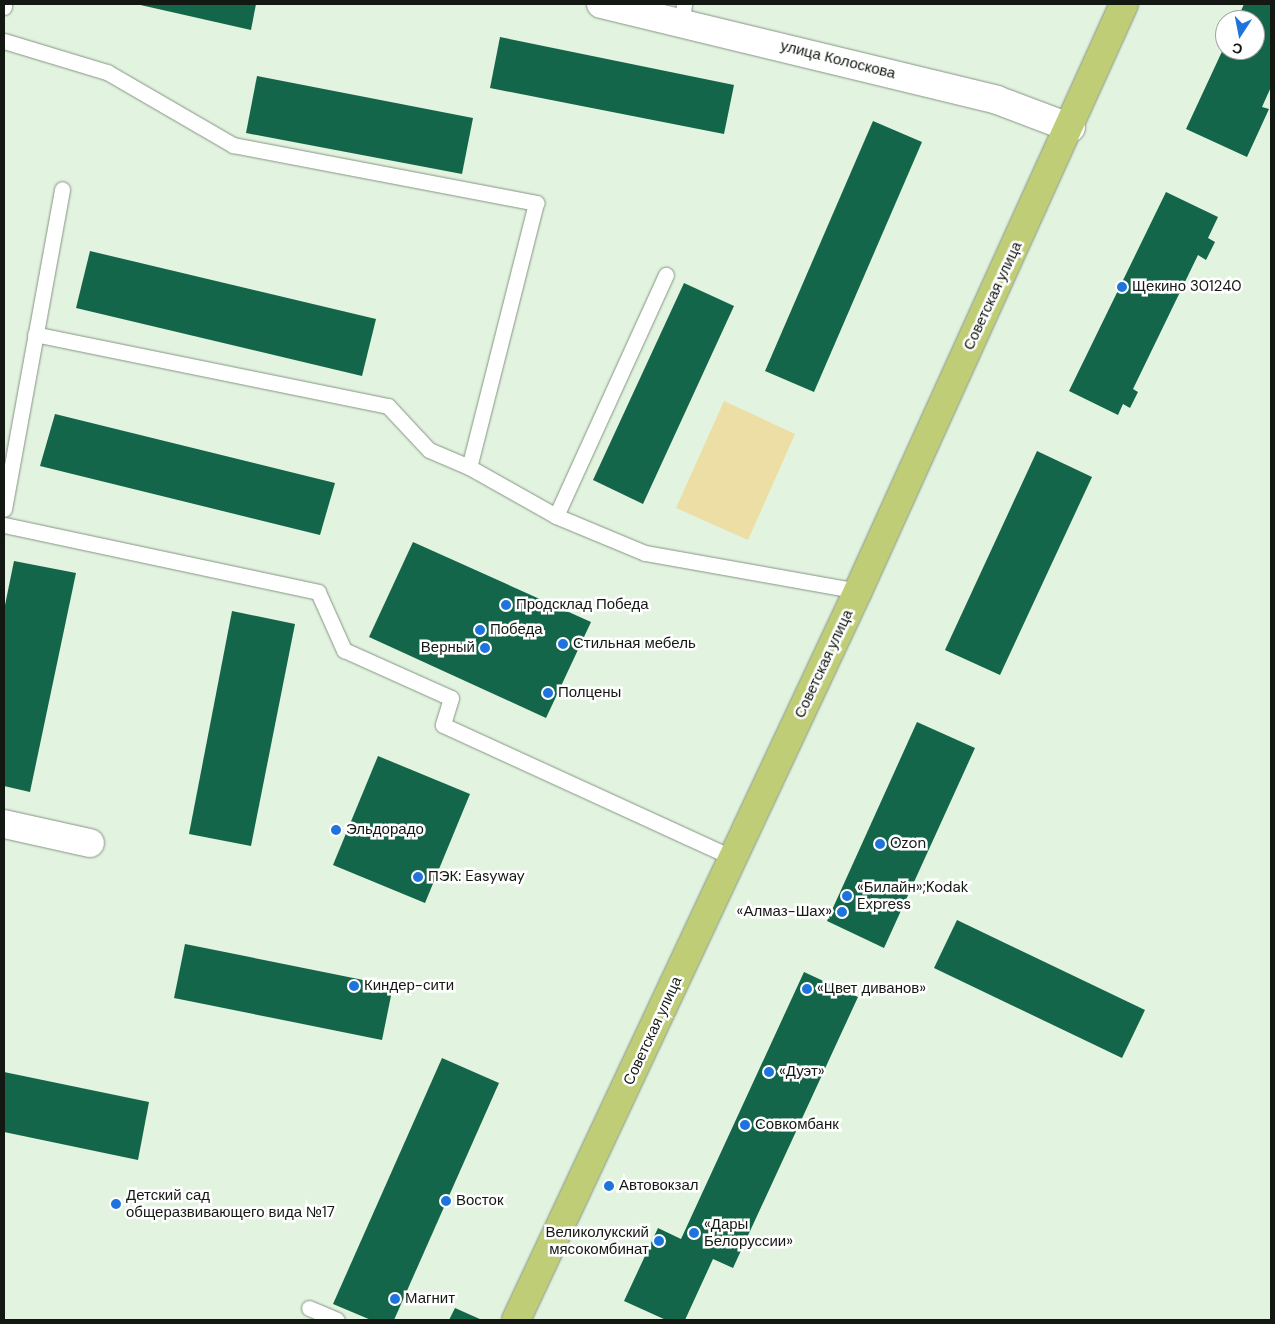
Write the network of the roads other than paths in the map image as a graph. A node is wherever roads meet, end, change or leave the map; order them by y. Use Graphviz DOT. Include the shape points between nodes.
graph roads {
  1 [pos="601,4"];
  2 [pos="1124,4"];
  3 [pos="683,12"];
  4 [pos="4,41"];
  5 [pos="1071,128"];
  6 [pos="62,189"];
  7 [pos="666,275"];
  8 [pos="35,334"];
  9 [pos="469,468"];
  10 [pos="4,508"];
  11 [pos="556,516"];
  12 [pos="4,525"];
  13 [pos="858,591"];
  14 [pos="4,824"];
  15 [pos="90,843"];
  16 [pos="734,858"];
  17 [pos="309,1308"];
  18 [pos="337,1320"];
  19 [pos="516,1320"];
  1 -- 3 [label="street, улица Колоскова"];
  2 -- 5 [label="main road, Советская улица"];
  3 -- 5 [label="street, улица Колоскова" via="996,100"];
  4 -- 9 [label="lane" via="107,72 233,145 536,203"];
  5 -- 13 [label="main road, Советская улица"];
  6 -- 8 [label="lane"];
  7 -- 11 [label="lane"];
  8 -- 9 [label="lane" via="388,406 428,450"];
  8 -- 10 [label="lane"];
  9 -- 11 [label="lane"];
  11 -- 13 [label="lane" via="645,553"];
  12 -- 16 [label="lane" via="318,592 344,650 451,698 443,725"];
  13 -- 16 [label="main road, Советская улица"];
  14 -- 15 [label="street"];
  16 -- 19 [label="main road, Советская улица"];
  17 -- 18 [label="lane"];
}
